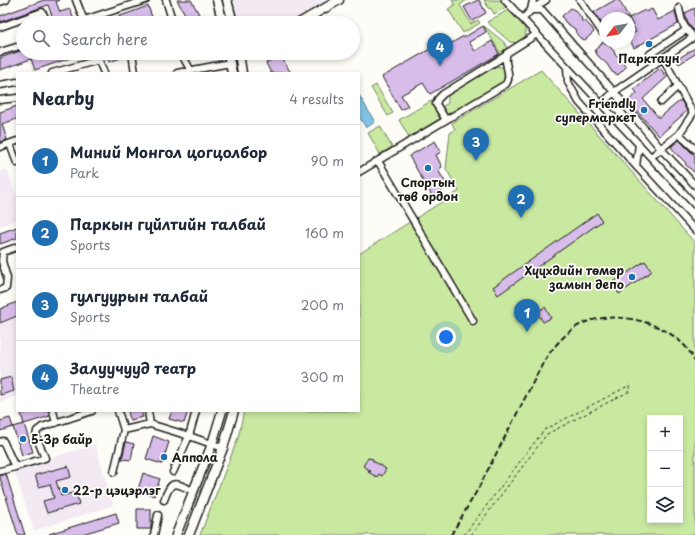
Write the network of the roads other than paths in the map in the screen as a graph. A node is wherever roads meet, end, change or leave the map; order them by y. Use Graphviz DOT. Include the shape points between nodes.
graph roads {
  1 [pos="6,0"];
  2 [pos="76,0"];
  3 [pos="146,0"];
  4 [pos="166,0"];
  5 [pos="217,0"];
  6 [pos="227,0"];
  7 [pos="339,0"];
  8 [pos="505,0"];
  9 [pos="533,0"];
  10 [pos="546,0"];
  11 [pos="580,0"];
  12 [pos="0,2"];
  13 [pos="679,8"];
  14 [pos="531,10"];
  15 [pos="31,16"];
  16 [pos="44,16"];
  17 [pos="82,16"];
  18 [pos="101,16"];
  19 [pos="171,16"];
  20 [pos="221,16"];
  21 [pos="231,16"];
  22 [pos="311,16"];
  23 [pos="523,19"];
  24 [pos="16,21"];
  25 [pos="0,27"];
  26 [pos="599,28"];
  27 [pos="686,30"];
  28 [pos="537,34"];
  29 [pos="16,48"];
  30 [pos="0,52"];
  31 [pos="505,56"];
  32 [pos="663,58"];
  33 [pos="99,60"];
  34 [pos="133,60"];
  35 [pos="185,60"];
  36 [pos="229,60"];
  37 [pos="234,60"];
  38 [pos="242,60"];
  39 [pos="230,63"];
  40 [pos="656,63"];
  41 [pos="567,67"];
  42 [pos="191,71"];
  43 [pos="56,72"];
  44 [pos="104,72"];
  45 [pos="135,72"];
  46 [pos="184,72"];
  47 [pos="232,72"];
  48 [pos="242,72"];
  49 [pos="16,82"];
  50 [pos="0,85"];
  51 [pos="678,86"];
  52 [pos="614,92"];
  53 [pos="16,98"];
  54 [pos="0,100"];
  55 [pos="661,102"];
  56 [pos="601,104"];
  57 [pos="694,114"];
  58 [pos="446,120"];
  59 [pos="679,134"];
  60 [pos="16,141"];
  61 [pos="10,144"];
  62 [pos="639,144"];
  63 [pos="0,147"];
  64 [pos="661,149"];
  65 [pos="695,149"];
  66 [pos="651,157"];
  67 [pos="16,159"];
  68 [pos="378,161"];
  69 [pos="360,166"];
  70 [pos="636,166"];
  71 [pos="368,167"];
  72 [pos="360,171"];
  73 [pos="695,185"];
  74 [pos="695,205"];
  75 [pos="695,230"];
  76 [pos="16,247"];
  77 [pos="0,290"];
  78 [pos="473,321"];
  79 [pos="54,412"];
  80 [pos="89,412"];
  81 [pos="118,412"];
  82 [pos="148,412"];
  83 [pos="196,412"];
  84 [pos="222,412"];
  85 [pos="234,412"];
  86 [pos="56,423"];
  87 [pos="150,424"];
  88 [pos="124,430"];
  89 [pos="190,436"];
  90 [pos="0,442"];
  91 [pos="212,444"];
  92 [pos="223,448"];
  93 [pos="15,467"];
  94 [pos="0,471"];
  95 [pos="114,472"];
  96 [pos="173,472"];
  97 [pos="194,491"];
  98 [pos="164,500"];
  99 [pos="158,515"];
  100 [pos="154,535"];
  101 [pos="176,535"];
  102 [pos="189,535"];
  1 -- 12 [label="street"];
  2 -- 17 [label="street"];
  3 -- 18 [label="street"];
  4 -- 19 [label="street"];
  5 -- 20 [label="main road"];
  6 -- 21 [label="main road"];
  7 -- 22 [label="main road"];
  8 -- 23 [label="street"];
  9 -- 14 [label="street"];
  10 -- 14 [label="street"];
  11 -- 26 [label="street"];
  13 -- 27 [label="street"];
  14 -- 23 [label="street"];
  14 -- 52 [label="street" via="542,10"];
  15 -- 16 [label="street" via="42,12"];
  23 -- 28 [label="street"];
  24 -- 25 [label="street"];
  27 -- 32 [label="street" via="692,38"];
  27 -- 40 [label="street" via="650,54"];
  28 -- 31 [label="street" via="510,50"];
  28 -- 41 [label="street"];
  29 -- 30 [label="street"];
  31 -- 58 [label="street" via="508,82"];
  31 -- 58 [label="street" via="438,99 436,104"];
  32 -- 40 [label="street"];
  32 -- 51 [label="street"];
  33 -- 43 [label="street"];
  33 -- 44 [label="street"];
  34 -- 45 [label="street"];
  35 -- 42 [label="street"];
  36 -- 39 [label="main road"];
  37 -- 39 [label="main road"];
  38 -- 48 [label="main road"];
  39 -- 42 [label="street"];
  39 -- 47 [label="main road"];
  40 -- 52 [label="street"];
  41 -- 56 [label="street"];
  41 -- 70 [label="street" via="568,82 579,102"];
  42 -- 46 [label="street"];
  49 -- 50 [label="street"];
  51 -- 55 [label="street"];
  51 -- 57 [label="street"];
  52 -- 56 [label="street"];
  52 -- 64 [label="street"];
  53 -- 54 [label="street"];
  56 -- 62 [label="street"];
  57 -- 59 [label="street"];
  58 -- 68 [label="street"];
  59 -- 64 [label="street"];
  59 -- 65 [label="street"];
  60 -- 61 [label="street"];
  61 -- 63 [label="street"];
  61 -- 67 [label="street"];
  62 -- 66 [label="street"];
  62 -- 70 [label="street"];
  64 -- 66 [label="street"];
  64 -- 73 [label="street"];
  66 -- 74 [label="street"];
  68 -- 71 [label="street"];
  68 -- 78 [label="street"];
  69 -- 71 [label="street"];
  70 -- 75 [label="street"];
  71 -- 72 [label="street"];
  76 -- 77 [label="street" via="3,252 2,261 7,278 6,288"];
  79 -- 86 [label="street"];
  80 -- 86 [label="street"];
  81 -- 88 [label="street"];
  82 -- 87 [label="street"];
  83 -- 89 [label="street"];
  84 -- 91 [label="main road"];
  85 -- 92 [label="main road"];
  86 -- 93 [label="street" via="37,431 36,436 45,458"];
  87 -- 88 [label="street"];
  87 -- 89 [label="street"];
  88 -- 95 [label="street"];
  89 -- 91 [label="street"];
  89 -- 96 [label="street"];
  90 -- 93 [label="street" via="3,441"];
  91 -- 92 [label="street"];
  91 -- 97 [label="main road"];
  92 -- 102 [label="main road"];
  93 -- 94 [label="street"];
  97 -- 98 [label="street" via="172,484"];
  97 -- 101 [label="main road"];
  99 -- 100 [label="street"];
}
